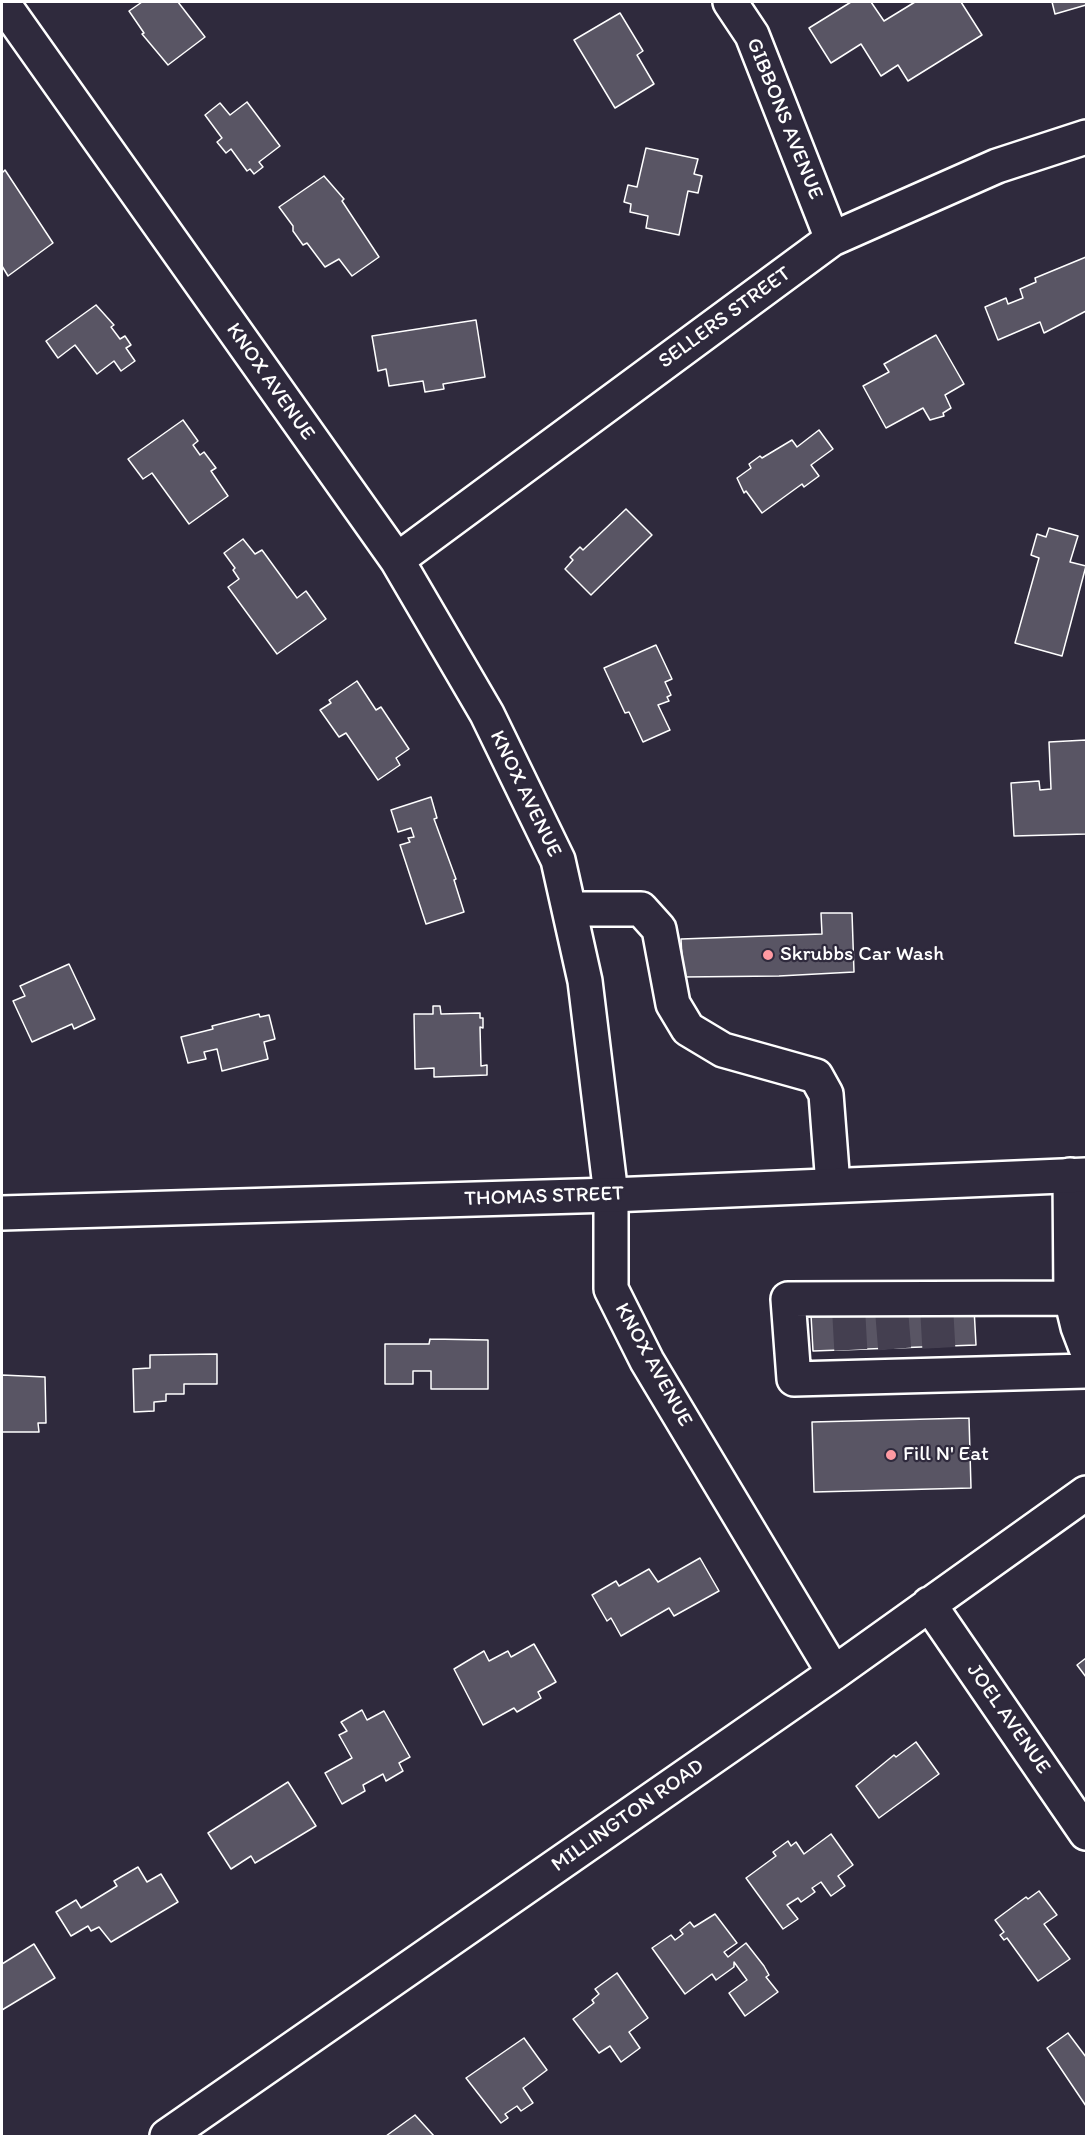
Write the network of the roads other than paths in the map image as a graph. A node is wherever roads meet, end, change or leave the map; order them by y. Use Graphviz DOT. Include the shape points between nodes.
graph roads {
  1 [pos="2,2"];
  2 [pos="730,2"];
  3 [pos="1086,137"];
  4 [pos="832,239"];
  5 [pos="397,560"];
  6 [pos="569,909"];
  7 [pos="1078,1175"];
  8 [pos="833,1185"];
  9 [pos="611,1195"];
  10 [pos="2,1213"];
  11 [pos="1071,1298"];
  12 [pos="1086,1348"];
  13 [pos="1086,1371"];
  14 [pos="1086,1493"];
  15 [pos="929,1604"];
  16 [pos="834,1672"];
  17 [pos="1086,1833"];
  18 [pos="167,2136"];
  1 -- 5 [label="main road, KNOX AVENUE"];
  2 -- 4 [label="main road, GIBBONS AVENUE" via="752,34"];
  3 -- 4 [label="main road, SELLERS STREET" via="997,166"];
  4 -- 5 [label="main road, SELLERS STREET"];
  5 -- 6 [label="main road, KNOX AVENUE" via="487,714 558,860"];
  6 -- 8 [label="main road" via="641,909 659,929 673,1004 688,1029 723,1050 816,1076 826,1094"];
  6 -- 9 [label="main road, KNOX AVENUE" via="585,981"];
  7 -- 8 [label="main road, THOMAS STREET"];
  7 -- 11 [label="main road"];
  8 -- 9 [label="main road, THOMAS STREET"];
  9 -- 10 [label="main road, THOMAS STREET"];
  9 -- 16 [label="main road, KNOX AVENUE" via="610,1289 647,1361"];
  11 -- 12 [label="main road"];
  11 -- 13 [label="main road" via="848,1308 788,1299 794,1379 852,1366 896,1364"];
  14 -- 15 [label="main road, MILLINGTON ROAD"];
  15 -- 16 [label="main road, MILLINGTON ROAD"];
  15 -- 17 [label="main road, JOEL AVENUE"];
  16 -- 18 [label="main road, MILLINGTON ROAD"];
}
